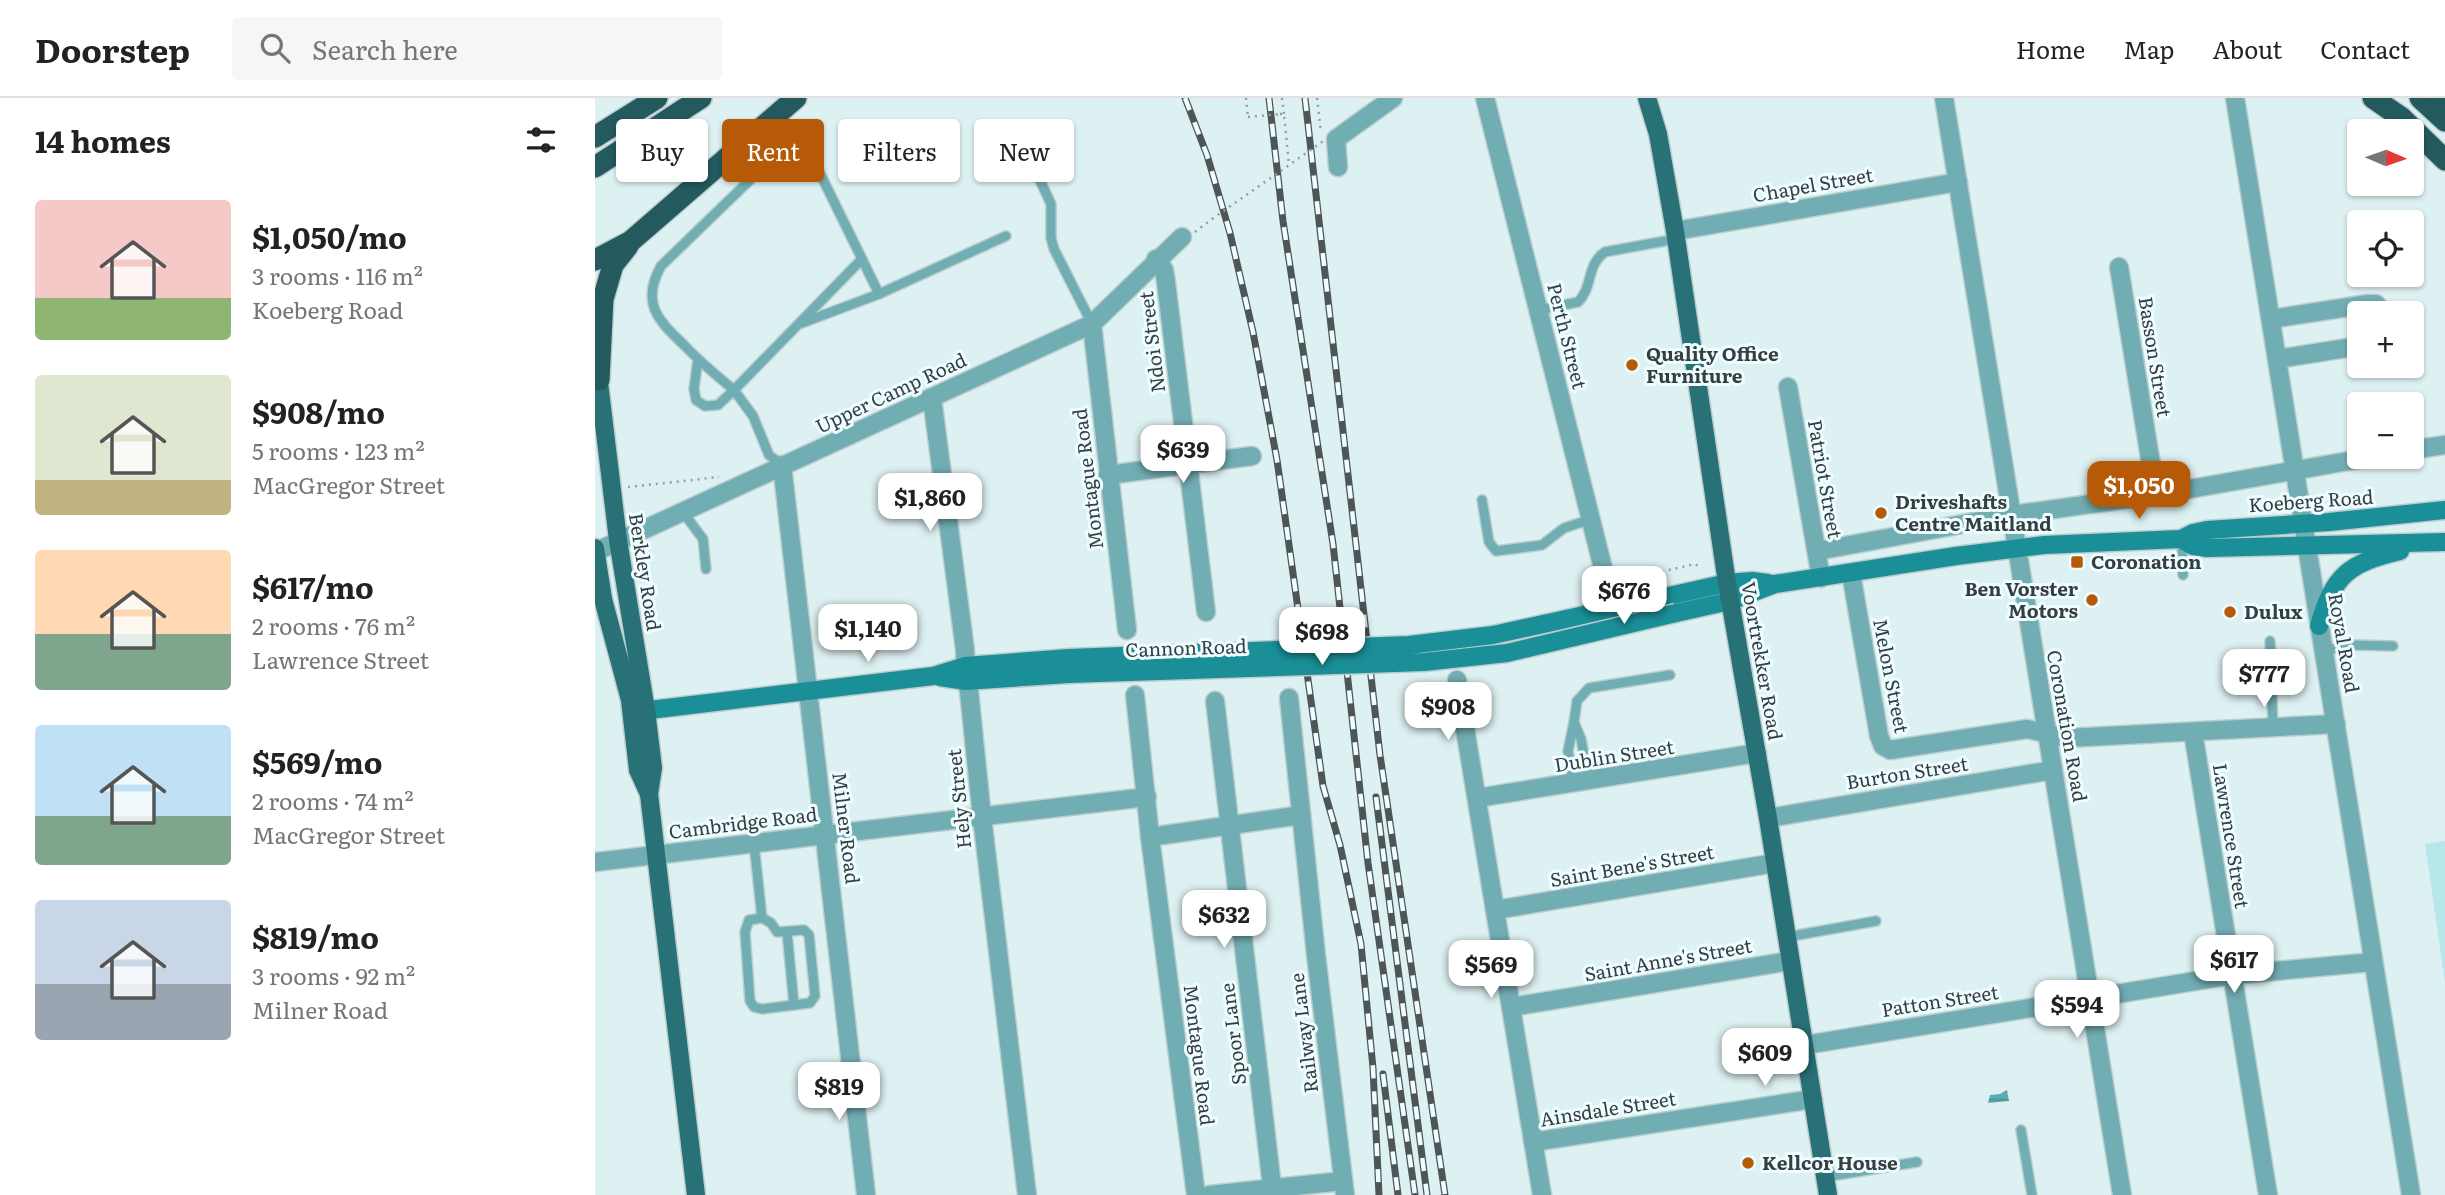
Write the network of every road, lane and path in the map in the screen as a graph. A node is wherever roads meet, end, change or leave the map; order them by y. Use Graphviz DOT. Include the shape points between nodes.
graph roads {
  1 [pos="657,98"];
  2 [pos="701,98"];
  3 [pos="796,98"];
  4 [pos="1246,98"];
  5 [pos="1282,98"];
  6 [pos="1393,98"];
  7 [pos="1485,98"];
  8 [pos="1647,98"];
  9 [pos="1657,98"];
  10 [pos="1944,98"];
  11 [pos="2235,98"];
  12 [pos="2373,98"];
  13 [pos="2420,98"];
  14 [pos="1317,100"];
  15 [pos="1284,114"];
  16 [pos="2445,121"];
  17 [pos="1658,134"];
  18 [pos="595,137"];
  19 [pos="2445,160"];
  20 [pos="1289,165"];
  21 [pos="595,167"];
  22 [pos="1338,167"];
  23 [pos="1041,182"];
  24 [pos="1958,182"];
  25 [pos="1187,235"];
  26 [pos="1675,235"];
  27 [pos="1006,236"];
  28 [pos="631,241"];
  29 [pos="862,259"];
  30 [pos="1156,259"];
  31 [pos="595,260"];
  32 [pos="2119,267"];
  33 [pos="879,294"];
  34 [pos="2347,307"];
  35 [pos="1539,310"];
  36 [pos="2271,319"];
  37 [pos="798,324"];
  38 [pos="1092,324"];
  39 [pos="2347,348"];
  40 [pos="595,356"];
  41 [pos="698,359"];
  42 [pos="2277,359"];
  43 [pos="599,380"];
  44 [pos="1788,387"];
  45 [pos="734,390"];
  46 [pos="932,398"];
  47 [pos="2445,445"];
  48 [pos="2424,448"];
  49 [pos="1252,456"];
  50 [pos="2347,461"];
  51 [pos="1188,465"];
  52 [pos="782,466"];
  53 [pos="2295,469"];
  54 [pos="1108,475"];
  55 [pos="723,477"];
  56 [pos="628,488"];
  57 [pos="2156,495"];
  58 [pos="1482,499"];
  59 [pos="2445,510"];
  60 [pos="682,512"];
  61 [pos="2012,515"];
  62 [pos="1591,519"];
  63 [pos="2304,523"];
  64 [pos="2181,539"];
  65 [pos="618,540"];
  66 [pos="2445,542"];
  67 [pos="2420,543"];
  68 [pos="2307,545"];
  69 [pos="2017,547"];
  70 [pos="595,551"];
  71 [pos="1817,551"];
  72 [pos="1699,567"];
  73 [pos="706,569"];
  74 [pos="1851,573"];
  75 [pos="2183,575"];
  76 [pos="1821,578"];
  77 [pos="1613,583"];
  78 [pos="1728,592"];
  79 [pos="1206,612"];
  80 [pos="2319,626"];
  81 [pos="1127,630"];
  82 [pos="2270,641"];
  83 [pos="2393,646"];
  84 [pos="2323,651"];
  85 [pos="1069,666"];
  86 [pos="965,673"];
  87 [pos="1670,675"];
  88 [pos="1457,680"];
  89 [pos="807,691"];
  90 [pos="1135,695"];
  91 [pos="1289,698"];
  92 [pos="1215,701"];
  93 [pos="639,711"];
  94 [pos="1574,722"];
  95 [pos="2336,724"];
  96 [pos="2273,728"];
  97 [pos="2193,732"];
  98 [pos="2047,733"];
  99 [pos="1758,753"];
  100 [pos="2053,770"];
  101 [pos="1581,782"];
  102 [pos="1147,797"];
  103 [pos="1477,798"];
  104 [pos="1301,815"];
  105 [pos="982,817"];
  106 [pos="1768,818"];
  107 [pos="1229,827"];
  108 [pos="826,835"];
  109 [pos="1150,837"];
  110 [pos="754,844"];
  111 [pos="656,855"];
  112 [pos="595,862"];
  113 [pos="1776,863"];
  114 [pos="1495,910"];
  115 [pos="762,918"];
  116 [pos="1876,921"];
  117 [pos="787,932"];
  118 [pos="1787,937"];
  119 [pos="1790,961"];
  120 [pos="2373,962"];
  121 [pos="2232,975"];
  122 [pos="2090,998"];
  123 [pos="794,1005"];
  124 [pos="1511,1007"];
  125 [pos="1805,1045"];
  126 [pos="1813,1100"];
  127 [pos="2021,1130"];
  128 [pos="1533,1142"];
  129 [pos="1917,1162"];
  130 [pos="1827,1186"];
  131 [pos="1344,1188"];
  132 [pos="1273,1192"];
  133 [pos="696,1195"];
  134 [pos="866,1195"];
  135 [pos="1027,1195"];
  136 [pos="1196,1195"];
  137 [pos="1209,1195"];
  138 [pos="1542,1195"];
  139 [pos="2032,1195"];
  140 [pos="2122,1195"];
  141 [pos="2268,1195"];
  142 [pos="2411,1195"];
  1 -- 18 [label="highway"];
  2 -- 21 [label="highway"];
  3 -- 28 [label="highway"];
  4 -- 15 [label="path, bridge" via="1248,117"];
  5 -- 15 [label="path"];
  6 -- 22 [label="street" via="1336,139"];
  7 -- 35 [label="street, Perth Street"];
  8 -- 17 [label="main road, Voortrekker Road"];
  9 -- 17 [label="main road, Voortrekker Road"];
  10 -- 24 [label="street, Coronation Road"];
  11 -- 36 [label="street, Royal Road"];
  12 -- 19 [label="highway" via="2402,118"];
  13 -- 16 [label="highway"];
  14 -- 20 [label="path, bridge" via="1324,142"];
  15 -- 20 [label="path"];
  17 -- 26 [label="main road, Voortrekker Road"];
  20 -- 25 [label="path, bridge"];
  23 -- 38 [label="lane" via="1051,204 1054,249"];
  24 -- 26 [label="street, Chapel Street"];
  24 -- 61 [label="street, Coronation Road"];
  25 -- 30 [label="street, Upper Camp Road"];
  26 -- 35 [label="lane" via="1605,252 1591,268 1583,298"];
  26 -- 78 [label="main road, Voortrekker Road"];
  27 -- 33 [label="lane"];
  28 -- 31 [label="highway"];
  28 -- 43 [label="highway" via="613,265 603,299"];
  29 -- 33 [label="lane"];
  29 -- 37 [label="lane"];
  29 -- 41 [label="lane" via="810,153 793,145 782,149 656,276 652,300 661,323"];
  30 -- 38 [label="street, Upper Camp Road"];
  30 -- 51 [label="street, Ndoi Street" via="1166,282"];
  32 -- 57 [label="street, Basson Street"];
  33 -- 37 [label="lane"];
  34 -- 36 [label="street"];
  35 -- 62 [label="street, Perth Street"];
  36 -- 42 [label="street, Royal Road"];
  37 -- 45 [label="lane"];
  38 -- 46 [label="street, Upper Camp Road"];
  38 -- 54 [label="street, Montague Road"];
  39 -- 42 [label="street"];
  40 -- 43 [label="main road, Berkley Road"];
  41 -- 45 [label="lane"];
  41 -- 45 [label="lane" via="696,400 705,407 718,405"];
  42 -- 53 [label="street, Royal Road"];
  43 -- 65 [label="main road, Berkley Road"];
  44 -- 71 [label="street, Patriot Street"];
  45 -- 52 [label="lane" via="753,416 769,455"];
  46 -- 52 [label="street, Upper Camp Road"];
  46 -- 86 [label="street, Hely Street"];
  47 -- 48 [label="street"];
  49 -- 51 [label="street"];
  50 -- 53 [label="street"];
  51 -- 54 [label="street"];
  51 -- 79 [label="street, Ndoi Street"];
  52 -- 60 [label="street, Upper Camp Road"];
  52 -- 89 [label="street, Milner Road"];
  53 -- 57 [label="street"];
  53 -- 63 [label="street, Royal Road"];
  54 -- 81 [label="street, Montague Road"];
  55 -- 56 [label="path"];
  57 -- 61 [label="street"];
  58 -- 62 [label="lane" via="1489,542 1496,551 1542,545 1565,528"];
  59 -- 63 [label="main road, Koeberg Road"];
  60 -- 65 [label="street, Upper Camp Road"];
  60 -- 73 [label="lane" via="703,539"];
  61 -- 69 [label="street, Coronation Road"];
  61 -- 71 [label="street"];
  62 -- 77 [label="street, Perth Street"];
  63 -- 64 [label="main road, Koeberg Road" via="2207,530"];
  63 -- 68 [label="street, Royal Road"];
  64 -- 68 [label="main road, Koeberg Road" via="2207,548"];
  64 -- 69 [label="main road, Koeberg Road"];
  64 -- 75 [label="lane"];
  65 -- 70 [label="street, Upper Camp Road"];
  65 -- 93 [label="main road, Berkley Road"];
  66 -- 67 [label="main road, Koeberg Road"];
  67 -- 68 [label="main road, Koeberg Road"];
  67 -- 80 [label="main road" via="2351,568 2333,586"];
  68 -- 80 [label="street, Royal Road"];
  69 -- 74 [label="main road, Koeberg Road"];
  69 -- 98 [label="street, Coronation Road"];
  70 -- 93 [label="main road, Berkley Road" via="603,599"];
  71 -- 76 [label="street, Patriot Street"];
  72 -- 77 [label="path" via="1695,564"];
  74 -- 76 [label="main road, Koeberg Road"];
  74 -- 98 [label="street, Melon Street" via="1883,746 1900,750 2027,729"];
  76 -- 78 [label="main road, Koeberg Road"];
  78 -- 85 [label="main road, Cannon Road, bridge" via="1672,595 1442,642"];
  78 -- 85 [label="main road, Cannon Road, bridge" via="1676,613 1479,657 1424,662"];
  78 -- 99 [label="main road, Voortrekker Road"];
  80 -- 84 [label="street, Royal Road"];
  82 -- 96 [label="lane"];
  83 -- 84 [label="lane" via="2352,645"];
  84 -- 95 [label="street, Royal Road"];
  85 -- 86 [label="main road, Cannon Road"];
  86 -- 89 [label="main road, Cannon Road"];
  86 -- 105 [label="street, Hely Street"];
  87 -- 94 [label="lane" via="1589,688 1577,701"];
  88 -- 103 [label="street"];
  89 -- 93 [label="main road, Cannon Road"];
  89 -- 108 [label="street, Milner Road"];
  90 -- 102 [label="street, Montague Road"];
  91 -- 104 [label="street, Railway Lane"];
  92 -- 107 [label="street, Spoor Lane"];
  93 -- 111 [label="main road, Berkley Road" via="638,770 649,794"];
  94 -- 101 [label="lane" via="1581,739"];
  94 -- 101 [label="lane" via="1568,751"];
  95 -- 96 [label="street"];
  95 -- 120 [label="street, Royal Road"];
  96 -- 97 [label="street"];
  97 -- 98 [label="street" via="2067,738"];
  97 -- 121 [label="street, Lawrence Street"];
  98 -- 100 [label="street, Coronation Road"];
  99 -- 101 [label="street, Dublin Street"];
  99 -- 106 [label="main road, Voortrekker Road"];
  100 -- 106 [label="street, Burton Street"];
  100 -- 122 [label="street, Coronation Road"];
  101 -- 103 [label="street, Dublin Street"];
  102 -- 105 [label="street, Cambridge Road"];
  102 -- 109 [label="street, Montague Road"];
  103 -- 114 [label="street"];
  104 -- 107 [label="street"];
  104 -- 131 [label="street, Railway Lane"];
  105 -- 108 [label="street, Cambridge Road"];
  105 -- 135 [label="street, Hely Street"];
  106 -- 113 [label="main road, Voortrekker Road"];
  107 -- 109 [label="street"];
  107 -- 132 [label="street, Spoor Lane"];
  108 -- 110 [label="street, Cambridge Road"];
  108 -- 134 [label="street, Milner Road"];
  109 -- 136 [label="street, Montague Road"];
  110 -- 111 [label="street, Cambridge Road"];
  110 -- 115 [label="lane"];
  111 -- 112 [label="street, Cambridge Road"];
  111 -- 133 [label="main road, Berkley Road"];
  113 -- 114 [label="street, Saint Bene's Street"];
  113 -- 118 [label="main road, Voortrekker Road"];
  114 -- 124 [label="street"];
  115 -- 117 [label="lane" via="778,932"];
  115 -- 123 [label="lane" via="749,920 745,932 750,1001 762,1009"];
  116 -- 118 [label="lane"];
  117 -- 123 [label="lane"];
  117 -- 123 [label="lane" via="804,930 809,935 815,997 810,1003"];
  118 -- 119 [label="main road, Voortrekker Road"];
  119 -- 124 [label="street, Saint Anne's Street"];
  119 -- 125 [label="main road, Voortrekker Road"];
  120 -- 121 [label="street, Patton Street"];
  120 -- 142 [label="street, Royal Road"];
  121 -- 122 [label="street, Patton Street"];
  121 -- 141 [label="street, Lawrence Street"];
  122 -- 125 [label="street, Patton Street"];
  122 -- 140 [label="street, Coronation Road"];
  124 -- 128 [label="street"];
  125 -- 126 [label="main road, Voortrekker Road"];
  126 -- 128 [label="street, Ainsdale Street"];
  126 -- 130 [label="main road, Voortrekker Road"];
  127 -- 139 [label="lane"];
  128 -- 138 [label="street"];
  129 -- 130 [label="lane"];
  131 -- 132 [label="street"];
  132 -- 137 [label="street"];
}
